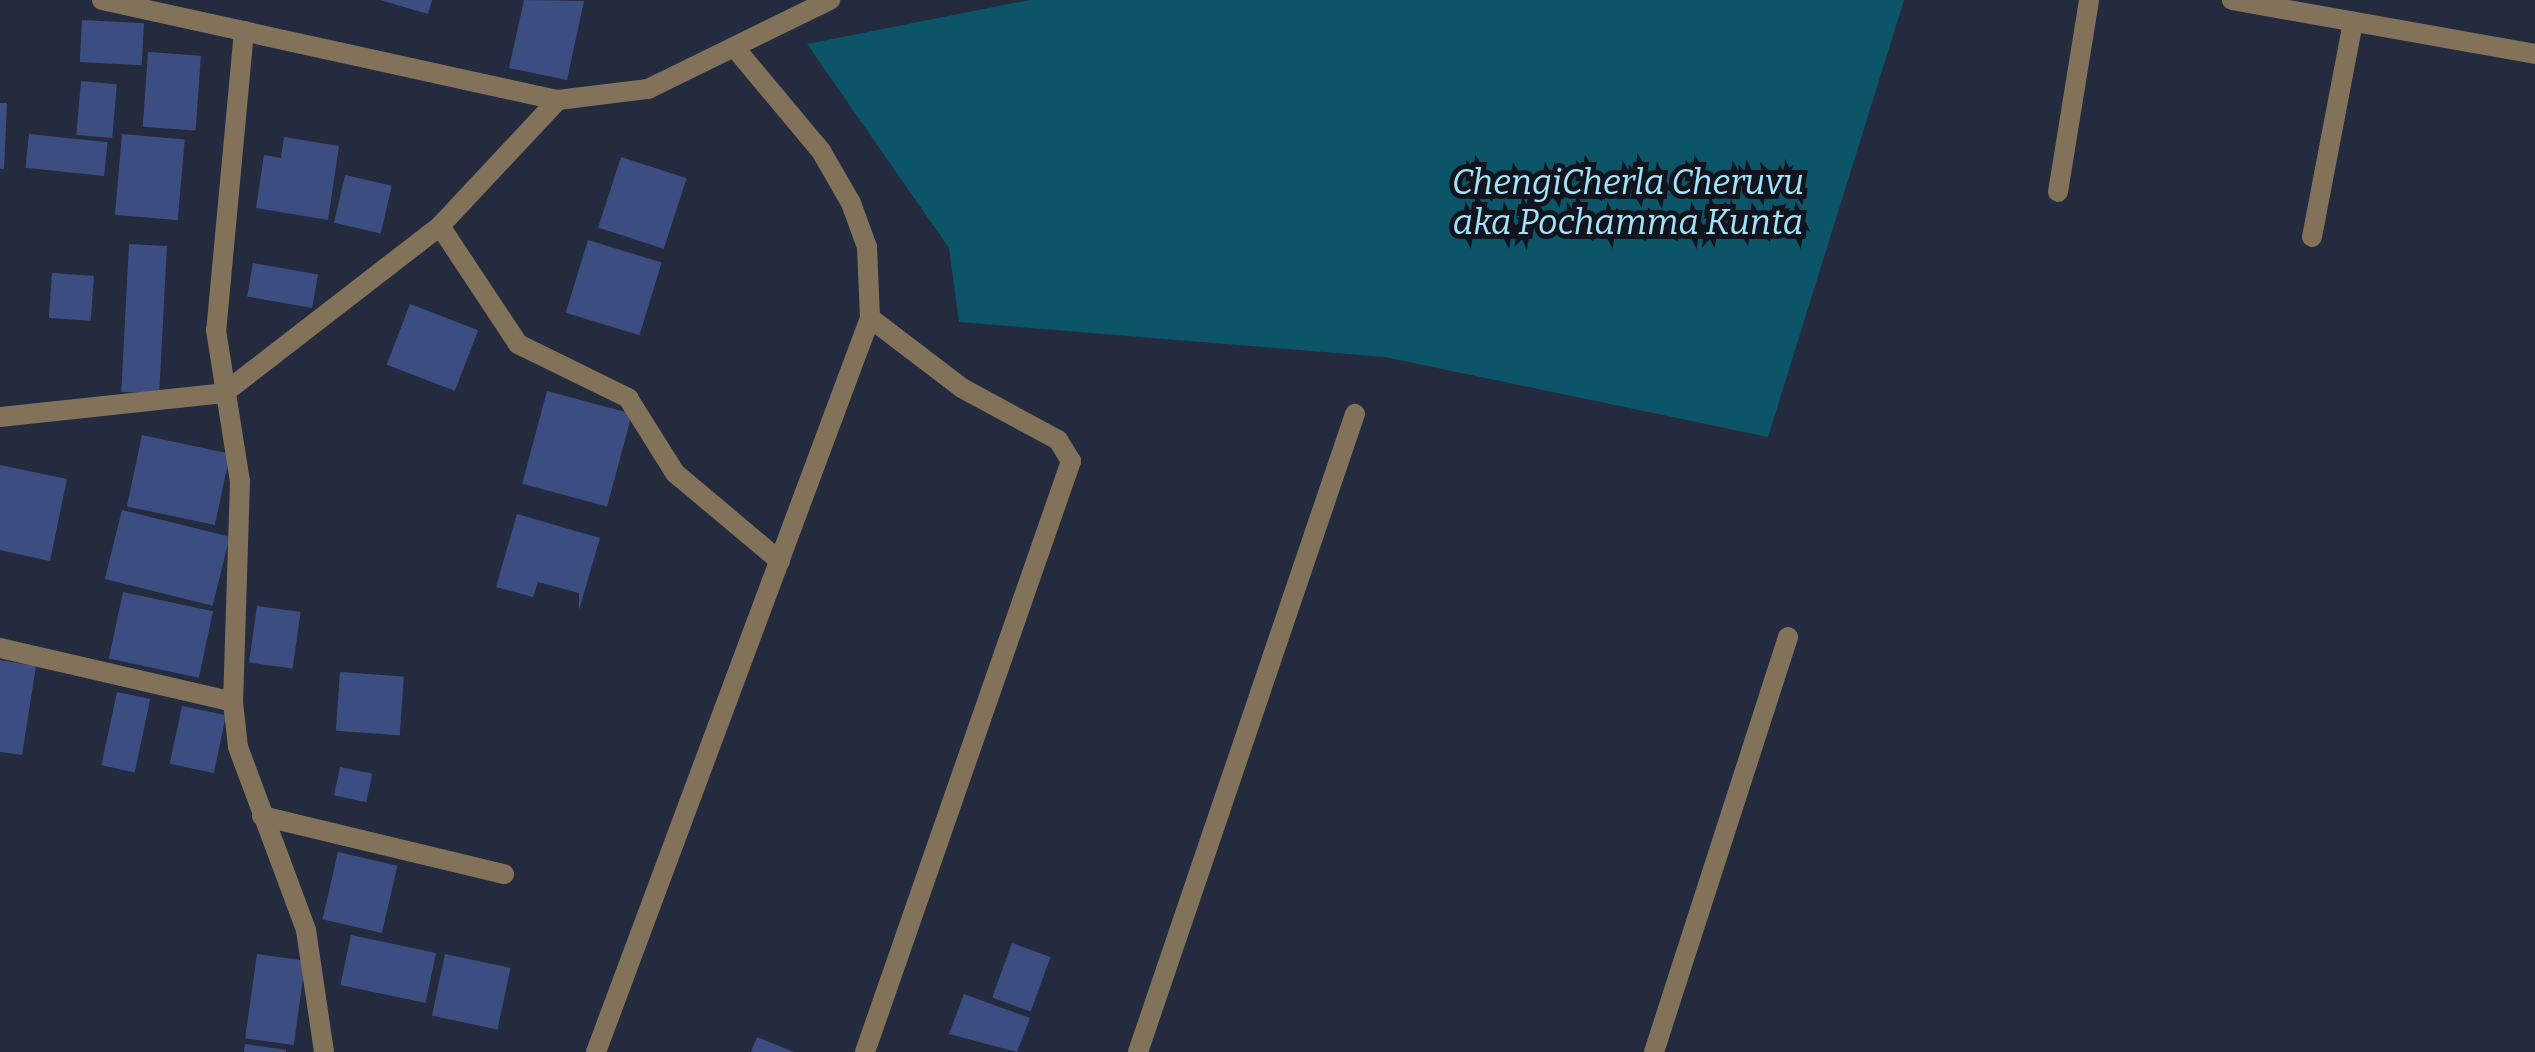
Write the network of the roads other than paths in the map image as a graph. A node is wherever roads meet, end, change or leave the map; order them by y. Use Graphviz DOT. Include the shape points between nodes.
graph roads {
  1 [pos="102,0"];
  2 [pos="830,0"];
  3 [pos="2089,0"];
  4 [pos="2232,0"];
  5 [pos="2353,22"];
  6 [pos="244,31"];
  7 [pos="735,48"];
  8 [pos="2535,54"];
  9 [pos="558,100"];
  10 [pos="2058,192"];
  11 [pos="440,226"];
  12 [pos="2312,237"];
  13 [pos="870,318"];
  14 [pos="224,393"];
  15 [pos="1355,414"];
  16 [pos="0,417"];
  17 [pos="780,561"];
  18 [pos="1788,637"];
  19 [pos="0,648"];
  20 [pos="233,702"];
  21 [pos="262,816"];
  22 [pos="504,874"];
  23 [pos="324,1052"];
  24 [pos="596,1052"];
  25 [pos="866,1052"];
  26 [pos="1138,1052"];
  27 [pos="1654,1052"];
  1 -- 6 [label="street"];
  2 -- 7 [label="street"];
  3 -- 10 [label="street"];
  4 -- 5 [label="street"];
  5 -- 8 [label="street"];
  5 -- 12 [label="street"];
  6 -- 9 [label="street"];
  6 -- 14 [label="street" via="216,330"];
  7 -- 9 [label="street" via="648,89"];
  7 -- 13 [label="street" via="821,151 851,203 867,246"];
  9 -- 11 [label="street"];
  11 -- 14 [label="street"];
  11 -- 17 [label="street" via="518,344 628,398 675,473"];
  13 -- 17 [label="street"];
  13 -- 25 [label="street" via="962,388 1058,440 1072,460"];
  14 -- 16 [label="street"];
  14 -- 20 [label="street" via="240,481"];
  15 -- 26 [label="street"];
  17 -- 24 [label="street"];
  18 -- 27 [label="street"];
  19 -- 20 [label="street"];
  20 -- 21 [label="street"];
  21 -- 22 [label="street"];
  21 -- 23 [label="street" via="306,930"];
}
